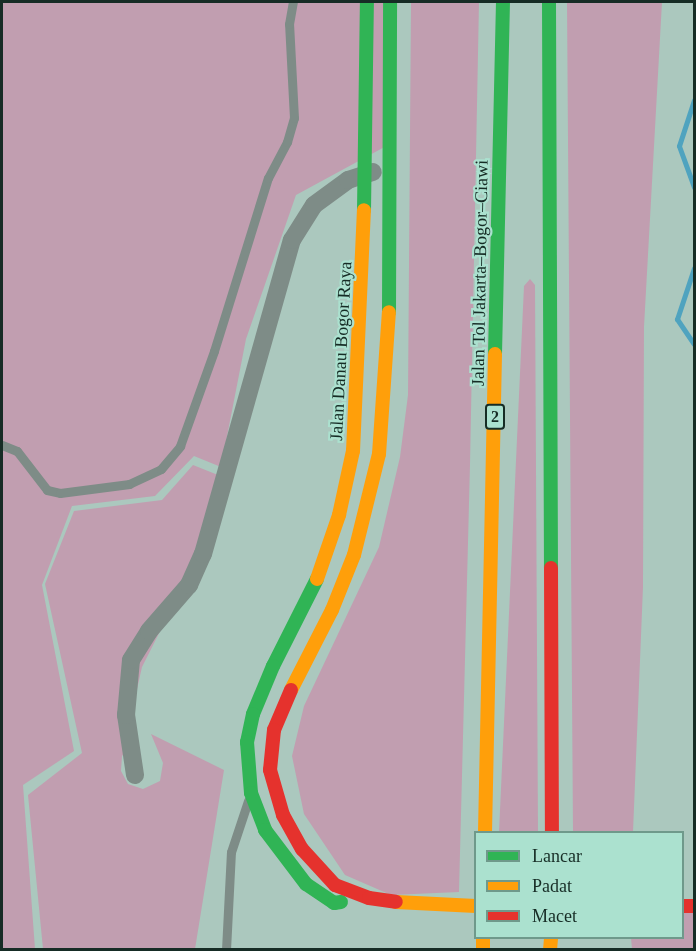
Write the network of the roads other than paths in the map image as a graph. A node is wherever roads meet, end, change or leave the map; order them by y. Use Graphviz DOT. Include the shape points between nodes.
graph roads {
  1 [pos="293,2"];
  2 [pos="367,2"];
  3 [pos="390,2"];
  4 [pos="503,2"];
  5 [pos="549,2"];
  6 [pos="391,170"];
  7 [pos="366,172"];
  8 [pos="2,445"];
  9 [pos="135,775"];
  10 [pos="251,793"];
  11 [pos="485,831"];
  12 [pos="552,831"];
  13 [pos="369,898"];
  14 [pos="474,906"];
  15 [pos="226,950"];
  1 -- 8 [label="lane" via="289,24 294,118 265,187 180,446 161,469 129,484 60,493 47,490 17,451"];
  2 -- 7 [label="main road, Jalan Danau Bogor Raya"];
  3 -- 6 [label="main road, Jalan Danau Bogor Raya"];
  4 -- 11 [label="main road, Jalan Tol Jakarta–Bogor–Ciawi / 2"];
  5 -- 12 [label="main road"];
  6 -- 7 [label="street"];
  6 -- 13 [label="main road, Jalan Danau Bogor Raya" via="385,390 371,497 333,610 285,702 270,754 272,785 302,849 335,885"];
  7 -- 9 [label="street" via="323,197 300,222 274,296 246,413 200,563 189,585 148,631 131,660 126,715"];
  7 -- 10 [label="main road, Jalan Danau Bogor Raya" via="359,401 353,451 322,570 253,714 247,742"];
  10 -- 13 [label="main road, Jalan Danau Bogor Raya" via="265,830 306,884 334,903"];
  10 -- 15 [label="lane" via="231,852"];
  13 -- 14 [label="main road, Jalan Danau Bogor Raya" via="413,905"];
}
